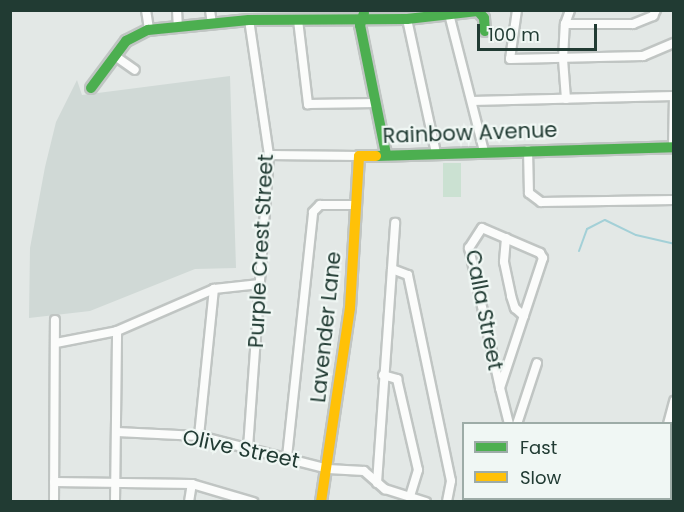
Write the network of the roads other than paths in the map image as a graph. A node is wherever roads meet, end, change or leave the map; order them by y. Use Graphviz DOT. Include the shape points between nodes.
graph roads {
  1 [pos="147,10"];
  2 [pos="177,10"];
  3 [pos="210,10"];
  4 [pos="517,10"];
  5 [pos="570,10"];
  6 [pos="656,10"];
  7 [pos="363,14"];
  8 [pos="449,14"];
  9 [pos="407,19"];
  10 [pos="249,20"];
  11 [pos="298,20"];
  12 [pos="212,24"];
  13 [pos="565,24"];
  14 [pos="178,27"];
  15 [pos="149,30"];
  16 [pos="485,31"];
  17 [pos="674,44"];
  18 [pos="115,56"];
  19 [pos="563,59"];
  20 [pos="135,70"];
  21 [pos="91,88"];
  22 [pos="674,96"];
  23 [pos="566,99"];
  24 [pos="472,101"];
  25 [pos="376,103"];
  26 [pos="673,147"];
  27 [pos="484,150"];
  28 [pos="528,150"];
  29 [pos="436,153"];
  30 [pos="386,154"];
  31 [pos="269,155"];
  32 [pos="359,156"];
  33 [pos="674,200"];
  34 [pos="357,204"];
  35 [pos="395,223"];
  36 [pos="506,238"];
  37 [pos="392,269"];
  38 [pos="260,284"];
  39 [pos="214,289"];
  40 [pos="524,316"];
  41 [pos="55,320"];
  42 [pos="117,331"];
  43 [pos="56,343"];
  44 [pos="537,363"];
  45 [pos="383,375"];
  46 [pos="500,388"];
  47 [pos="674,401"];
  48 [pos="509,422"];
  49 [pos="517,422"];
  50 [pos="668,422"];
  51 [pos="117,432"];
  52 [pos="198,436"];
  53 [pos="248,448"];
  54 [pos="287,457"];
  55 [pos="328,469"];
  56 [pos="54,482"];
  57 [pos="116,483"];
  58 [pos="377,483"];
  59 [pos="192,484"];
  60 [pos="410,496"];
  61 [pos="54,501"];
  62 [pos="115,501"];
  63 [pos="189,501"];
  64 [pos="253,501"];
  65 [pos="321,501"];
  66 [pos="426,501"];
  67 [pos="447,501"];
  1 -- 15 [label="street"];
  2 -- 14 [label="street"];
  3 -- 12 [label="street"];
  4 -- 19 [label="street" via="510,59"];
  5 -- 13 [label="street"];
  6 -- 13 [label="street" via="653,16 633,24"];
  7 -- 9 [label="street"];
  7 -- 11 [label="street"];
  7 -- 25 [label="street"];
  8 -- 9 [label="street"];
  8 -- 16 [label="street" via="481,12"];
  8 -- 24 [label="street"];
  9 -- 29 [label="street"];
  10 -- 11 [label="street"];
  10 -- 12 [label="street"];
  10 -- 31 [label="street, Purple Crest Street"];
  11 -- 25 [label="street" via="308,104"];
  12 -- 14 [label="street"];
  13 -- 19 [label="street"];
  14 -- 15 [label="street"];
  15 -- 18 [label="street" via="126,40"];
  17 -- 19 [label="street" via="643,56"];
  18 -- 20 [label="street"];
  18 -- 21 [label="street"];
  19 -- 23 [label="street"];
  22 -- 23 [label="street"];
  22 -- 26 [label="street"];
  23 -- 24 [label="street"];
  24 -- 27 [label="street"];
  25 -- 30 [label="street"];
  26 -- 28 [label="street, Rainbow Avenue"];
  27 -- 28 [label="street, Rainbow Avenue"];
  27 -- 29 [label="street, Rainbow Avenue"];
  28 -- 33 [label="street" via="529,193 541,202"];
  29 -- 30 [label="street, Rainbow Avenue"];
  30 -- 32 [label="street, Rainbow Avenue"];
  31 -- 32 [label="street, Rainbow Avenue"];
  31 -- 38 [label="street, Purple Crest Street"];
  32 -- 34 [label="street, Lavender Lane"];
  34 -- 54 [label="street" via="320,205 313,212"];
  34 -- 55 [label="street, Lavender Lane" via="350,308"];
  35 -- 37 [label="street"];
  36 -- 40 [label="street" via="504,262 511,296 515,308"];
  36 -- 40 [label="street, Calla Street" via="542,256"];
  36 -- 46 [label="street, Calla Street" via="482,228 469,244"];
  37 -- 45 [label="street"];
  37 -- 67 [label="street" via="408,275 451,481"];
  38 -- 39 [label="street"];
  38 -- 53 [label="street, Purple Crest Street"];
  39 -- 42 [label="street"];
  39 -- 52 [label="street"];
  40 -- 46 [label="street, Calla Street"];
  41 -- 43 [label="street"];
  42 -- 43 [label="street"];
  42 -- 51 [label="street"];
  43 -- 56 [label="street"];
  44 -- 49 [label="street"];
  45 -- 58 [label="street"];
  45 -- 60 [label="street" via="398,380 417,477"];
  46 -- 48 [label="street, Calla Street"];
  47 -- 50 [label="street"];
  51 -- 52 [label="street, Olive Street"];
  51 -- 57 [label="street"];
  52 -- 53 [label="street, Olive Street"];
  53 -- 54 [label="street, Olive Street"];
  54 -- 55 [label="street, Olive Street"];
  55 -- 58 [label="street, Olive Street" via="364,471"];
  55 -- 65 [label="street, Lavender Lane"];
  56 -- 57 [label="street"];
  56 -- 61 [label="street"];
  57 -- 59 [label="street"];
  57 -- 62 [label="street"];
  58 -- 60 [label="street"];
  59 -- 63 [label="street"];
  59 -- 64 [label="street"];
  60 -- 66 [label="street"];
}
